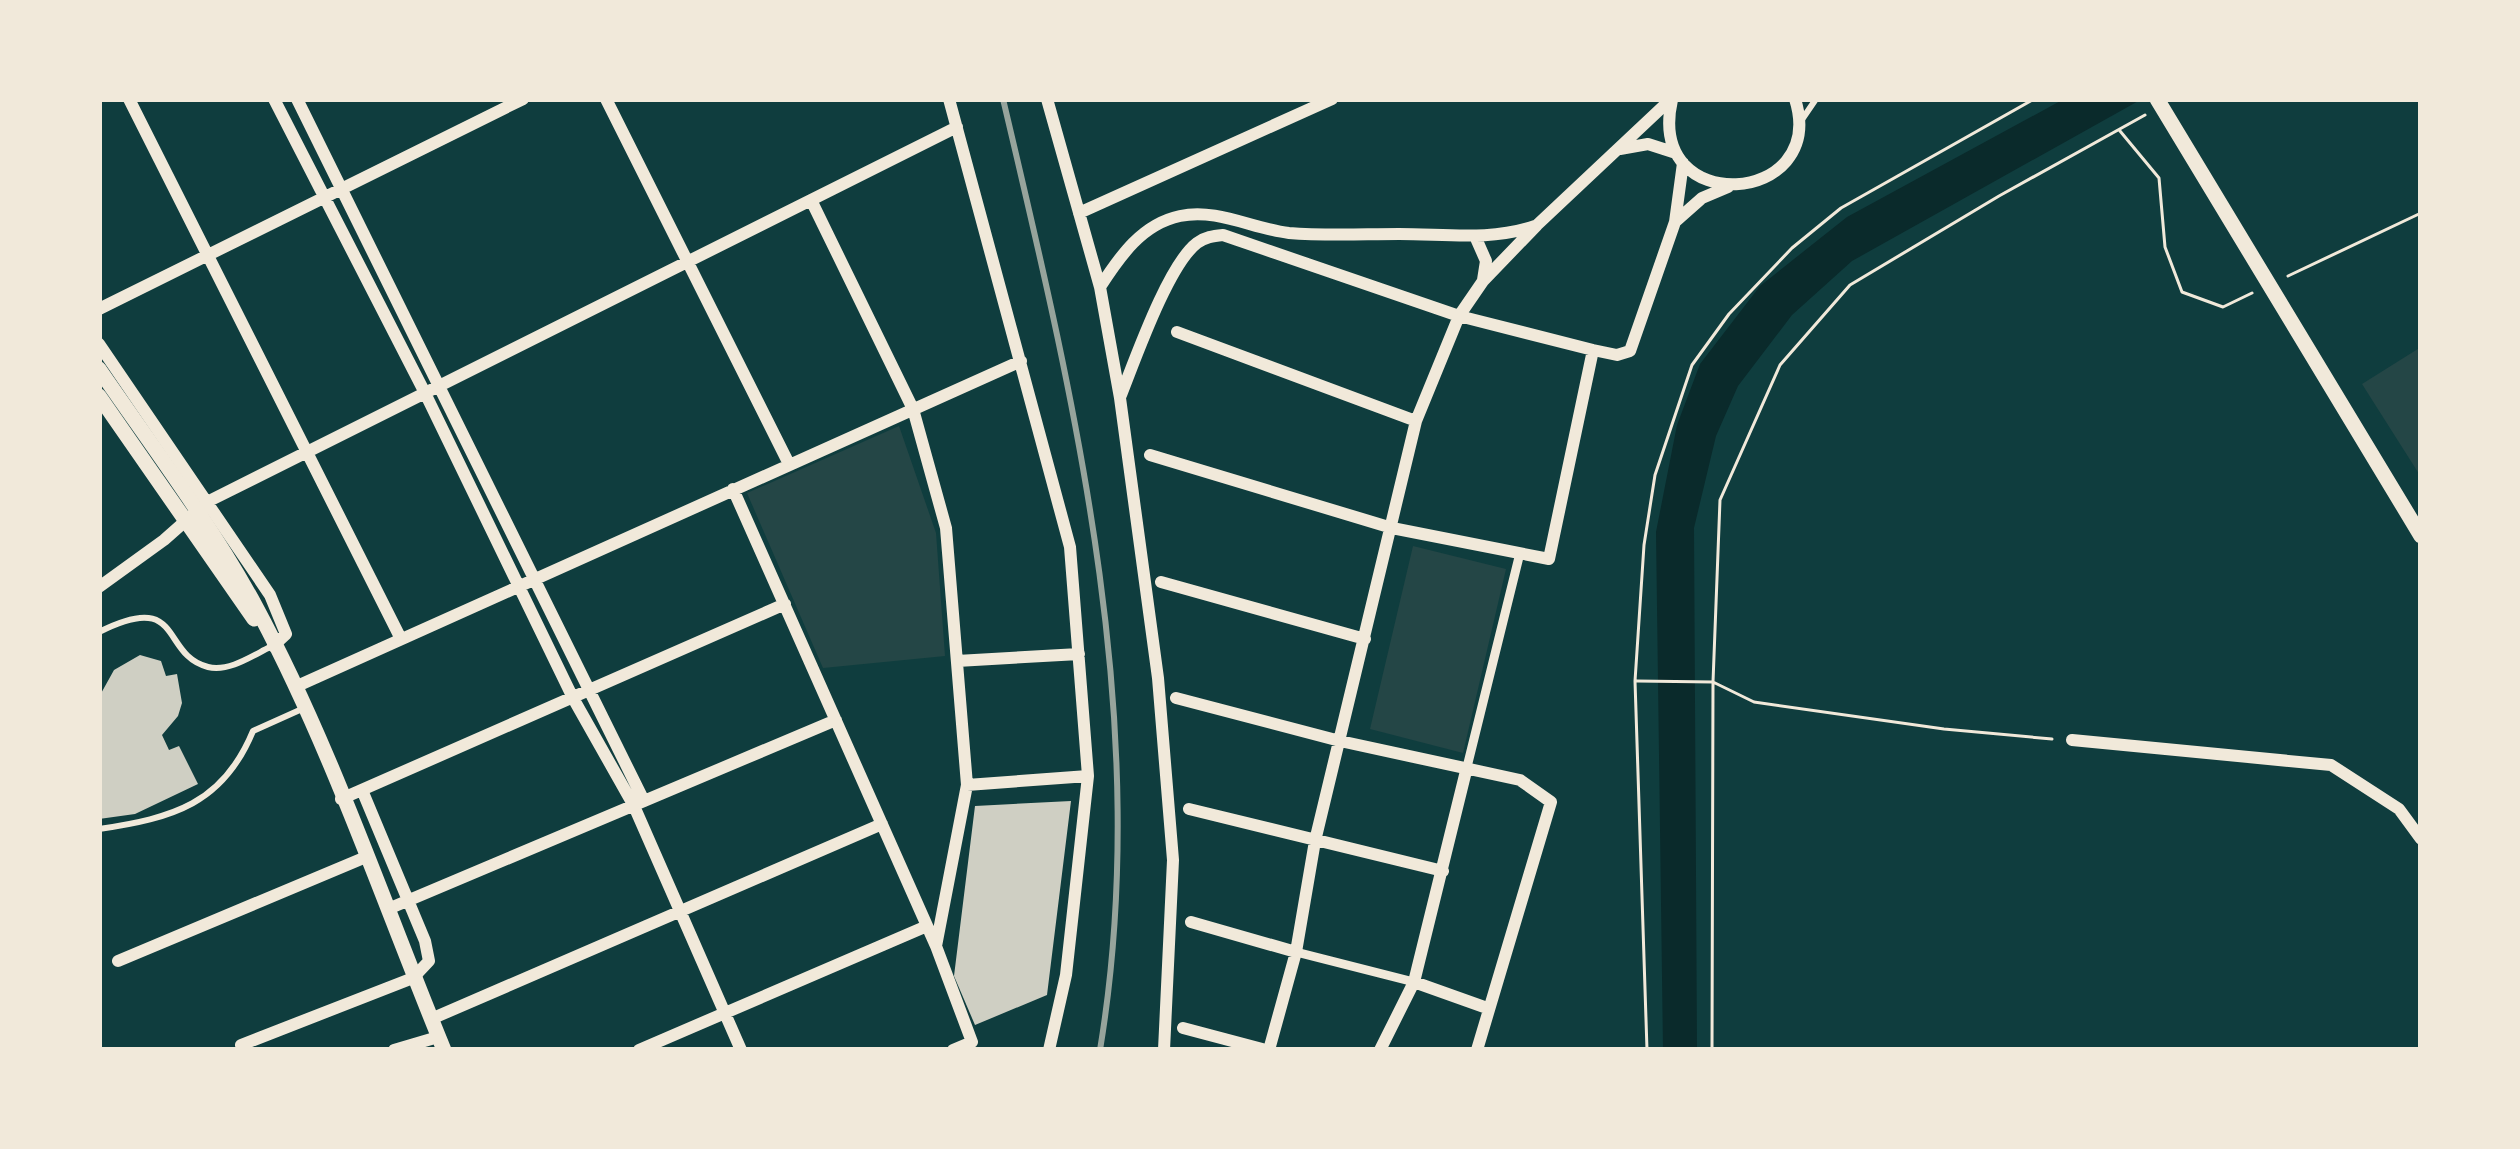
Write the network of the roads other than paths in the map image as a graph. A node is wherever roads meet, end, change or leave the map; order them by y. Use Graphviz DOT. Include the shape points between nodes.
graph roads {
  1 [pos="129,99"];
  2 [pos="274,99"];
  3 [pos="297,99"];
  4 [pos="524,99"];
  5 [pos="606,99"];
  6 [pos="949,99"];
  7 [pos="1047,99"];
  8 [pos="1332,99"];
  9 [pos="1672,99"];
  10 [pos="1795,99"];
  11 [pos="1816,99"];
  12 [pos="2157,99"];
  13 [pos="1800,124"];
  14 [pos="957,127"];
  15 [pos="1619,149"];
  16 [pos="1680,158"];
  17 [pos="1728,187"];
  18 [pos="342,188"];
  19 [pos="325,196"];
  20 [pos="811,200"];
  21 [pos="1079,213"];
  22 [pos="1675,222"];
  23 [pos="1537,225"];
  24 [pos="1474,236"];
  25 [pos="206,254"];
  26 [pos="688,262"];
  27 [pos="1483,281"];
  28 [pos="1100,286"];
  29 [pos="99,309"];
  30 [pos="1459,316"];
  31 [pos="1177,332"];
  32 [pos="99,344"];
  33 [pos="1593,350"];
  34 [pos="1021,361"];
  35 [pos="99,369"];
  36 [pos="439,386"];
  37 [pos="425,393"];
  38 [pos="99,396"];
  39 [pos="1120,398"];
  40 [pos="913,409"];
  41 [pos="1416,421"];
  42 [pos="305,453"];
  43 [pos="1150,455"];
  44 [pos="789,464"];
  45 [pos="733,489"];
  46 [pos="195,511"];
  47 [pos="1393,528"];
  48 [pos="2421,536"];
  49 [pos="1520,553"];
  50 [pos="534,578"];
  51 [pos="1161,582"];
  52 [pos="518,585"];
  53 [pos="99,587"];
  54 [pos="785,604"];
  55 [pos="99,632"];
  56 [pos="400,637"];
  57 [pos="1365,640"];
  58 [pos="273,646"];
  59 [pos="1078,654"];
  60 [pos="957,661"];
  61 [pos="295,687"];
  62 [pos="589,691"];
  63 [pos="573,698"];
  64 [pos="1176,698"];
  65 [pos="304,708"];
  66 [pos="836,720"];
  67 [pos="2072,740"];
  68 [pos="1340,741"];
  69 [pos="1467,767"];
  70 [pos="1088,776"];
  71 [pos="967,785"];
  72 [pos="362,790"];
  73 [pos="341,799"];
  74 [pos="639,804"];
  75 [pos="1189,809"];
  76 [pos="882,824"];
  77 [pos="99,829"];
  78 [pos="2421,839"];
  79 [pos="1315,841"];
  80 [pos="365,857"];
  81 [pos="1443,871"];
  82 [pos="409,901"];
  83 [pos="388,909"];
  84 [pos="681,912"];
  85 [pos="1191,922"];
  86 [pos="927,926"];
  87 [pos="936,946"];
  88 [pos="1296,952"];
  89 [pos="118,962"];
  90 [pos="413,978"];
  91 [pos="1414,982"];
  92 [pos="1487,1008"];
  93 [pos="725,1014"];
  94 [pos="431,1019"];
  95 [pos="1183,1028"];
  96 [pos="441,1044"];
  97 [pos="241,1045"];
  98 [pos="394,1050"];
  99 [pos="639,1050"];
  100 [pos="741,1050"];
  101 [pos="953,1050"];
  102 [pos="1049,1050"];
  103 [pos="1164,1050"];
  104 [pos="1268,1050"];
  105 [pos="1380,1050"];
  106 [pos="1477,1050"];
  1 -- 25 [label="street"];
  2 -- 19 [label="street"];
  3 -- 18 [label="street"];
  4 -- 18 [label="street"];
  5 -- 26 [label="street"];
  6 -- 14 [label="street"];
  7 -- 21 [label="street"];
  8 -- 21 [label="street"];
  9 -- 15 [label="street"];
  9 -- 16 [label="street" via="1668,117"];
  10 -- 13 [label="street"];
  11 -- 13 [label="lane"];
  12 -- 48 [label="street"];
  13 -- 17 [label="street" via="1795,145 1768,177"];
  14 -- 20 [label="street"];
  14 -- 34 [label="street"];
  15 -- 16 [label="street" via="1648,145"];
  15 -- 23 [label="street"];
  16 -- 17 [label="street" via="1696,175"];
  16 -- 22 [label="street"];
  17 -- 22 [label="street"];
  18 -- 19 [label="street"];
  18 -- 36 [label="street"];
  19 -- 25 [label="street"];
  19 -- 37 [label="street"];
  20 -- 26 [label="street"];
  20 -- 40 [label="street"];
  21 -- 28 [label="street"];
  22 -- 33 [label="street" via="1630,351"];
  23 -- 24 [label="street"];
  23 -- 27 [label="street"];
  24 -- 27 [label="street" via="1486,261"];
  24 -- 28 [label="street" via="1289,233 1181,216 1138,237"];
  25 -- 29 [label="street"];
  25 -- 42 [label="street"];
  26 -- 36 [label="street"];
  26 -- 44 [label="street"];
  27 -- 30 [label="street"];
  28 -- 39 [label="street"];
  30 -- 33 [label="street"];
  30 -- 39 [label="street" via="1232,236 1212,236 1190,249 1149,321"];
  30 -- 41 [label="street"];
  31 -- 41 [label="street"];
  32 -- 46 [label="street"];
  33 -- 49 [label="street" via="1549,559"];
  34 -- 40 [label="street"];
  34 -- 59 [label="street" via="1070,547"];
  35 -- 46 [label="street"];
  36 -- 37 [label="street"];
  36 -- 50 [label="street"];
  37 -- 42 [label="street"];
  37 -- 52 [label="street"];
  38 -- 46 [label="street"];
  39 -- 103 [label="street" via="1173,860"];
  40 -- 44 [label="street"];
  40 -- 60 [label="street" via="946,528"];
  41 -- 47 [label="street"];
  42 -- 46 [label="street"];
  42 -- 56 [label="street"];
  43 -- 47 [label="street"];
  44 -- 45 [label="street"];
  45 -- 50 [label="street"];
  45 -- 54 [label="street"];
  46 -- 53 [label="street"];
  46 -- 58 [label="street"];
  47 -- 49 [label="street"];
  47 -- 57 [label="street"];
  49 -- 69 [label="street"];
  50 -- 52 [label="street"];
  50 -- 62 [label="street"];
  51 -- 57 [label="street"];
  52 -- 56 [label="street"];
  52 -- 63 [label="street"];
  54 -- 62 [label="street"];
  54 -- 66 [label="street"];
  55 -- 58 [label="lane" via="143,617 164,623 209,668"];
  56 -- 61 [label="street"];
  57 -- 68 [label="street"];
  58 -- 61 [label="street"];
  59 -- 60 [label="street"];
  59 -- 70 [label="street"];
  60 -- 71 [label="street"];
  61 -- 65 [label="street"];
  62 -- 63 [label="street"];
  62 -- 74 [label="street"];
  63 -- 72 [label="street"];
  63 -- 74 [label="street"];
  64 -- 68 [label="street"];
  65 -- 73 [label="street"];
  65 -- 77 [label="lane" via="253,731 214,794"];
  66 -- 74 [label="street"];
  66 -- 76 [label="street"];
  67 -- 78 [label="street" via="2331,765 2399,809"];
  68 -- 69 [label="street"];
  68 -- 79 [label="street"];
  69 -- 81 [label="street"];
  69 -- 92 [label="street" via="1520,780 1551,802"];
  70 -- 71 [label="street"];
  70 -- 102 [label="street" via="1066,975"];
  71 -- 87 [label="street"];
  72 -- 73 [label="street"];
  72 -- 82 [label="street"];
  73 -- 80 [label="street"];
  74 -- 82 [label="street"];
  74 -- 84 [label="street"];
  75 -- 79 [label="street"];
  76 -- 84 [label="street"];
  76 -- 86 [label="street"];
  79 -- 81 [label="street"];
  79 -- 88 [label="street"];
  80 -- 83 [label="street"];
  80 -- 89 [label="street"];
  81 -- 91 [label="street"];
  82 -- 83 [label="street"];
  82 -- 90 [label="street" via="429,950"];
  83 -- 90 [label="street"];
  84 -- 93 [label="street"];
  84 -- 94 [label="street"];
  85 -- 88 [label="street"];
  86 -- 87 [label="street"];
  86 -- 93 [label="street"];
  87 -- 101 [label="street" via="973,1042"];
  88 -- 91 [label="street"];
  88 -- 104 [label="street"];
  90 -- 94 [label="street"];
  90 -- 97 [label="street"];
  91 -- 92 [label="street"];
  91 -- 105 [label="street"];
  92 -- 106 [label="street"];
  93 -- 99 [label="street"];
  93 -- 100 [label="street"];
  94 -- 96 [label="street"];
  95 -- 104 [label="street"];
  96 -- 98 [label="street"];
}
